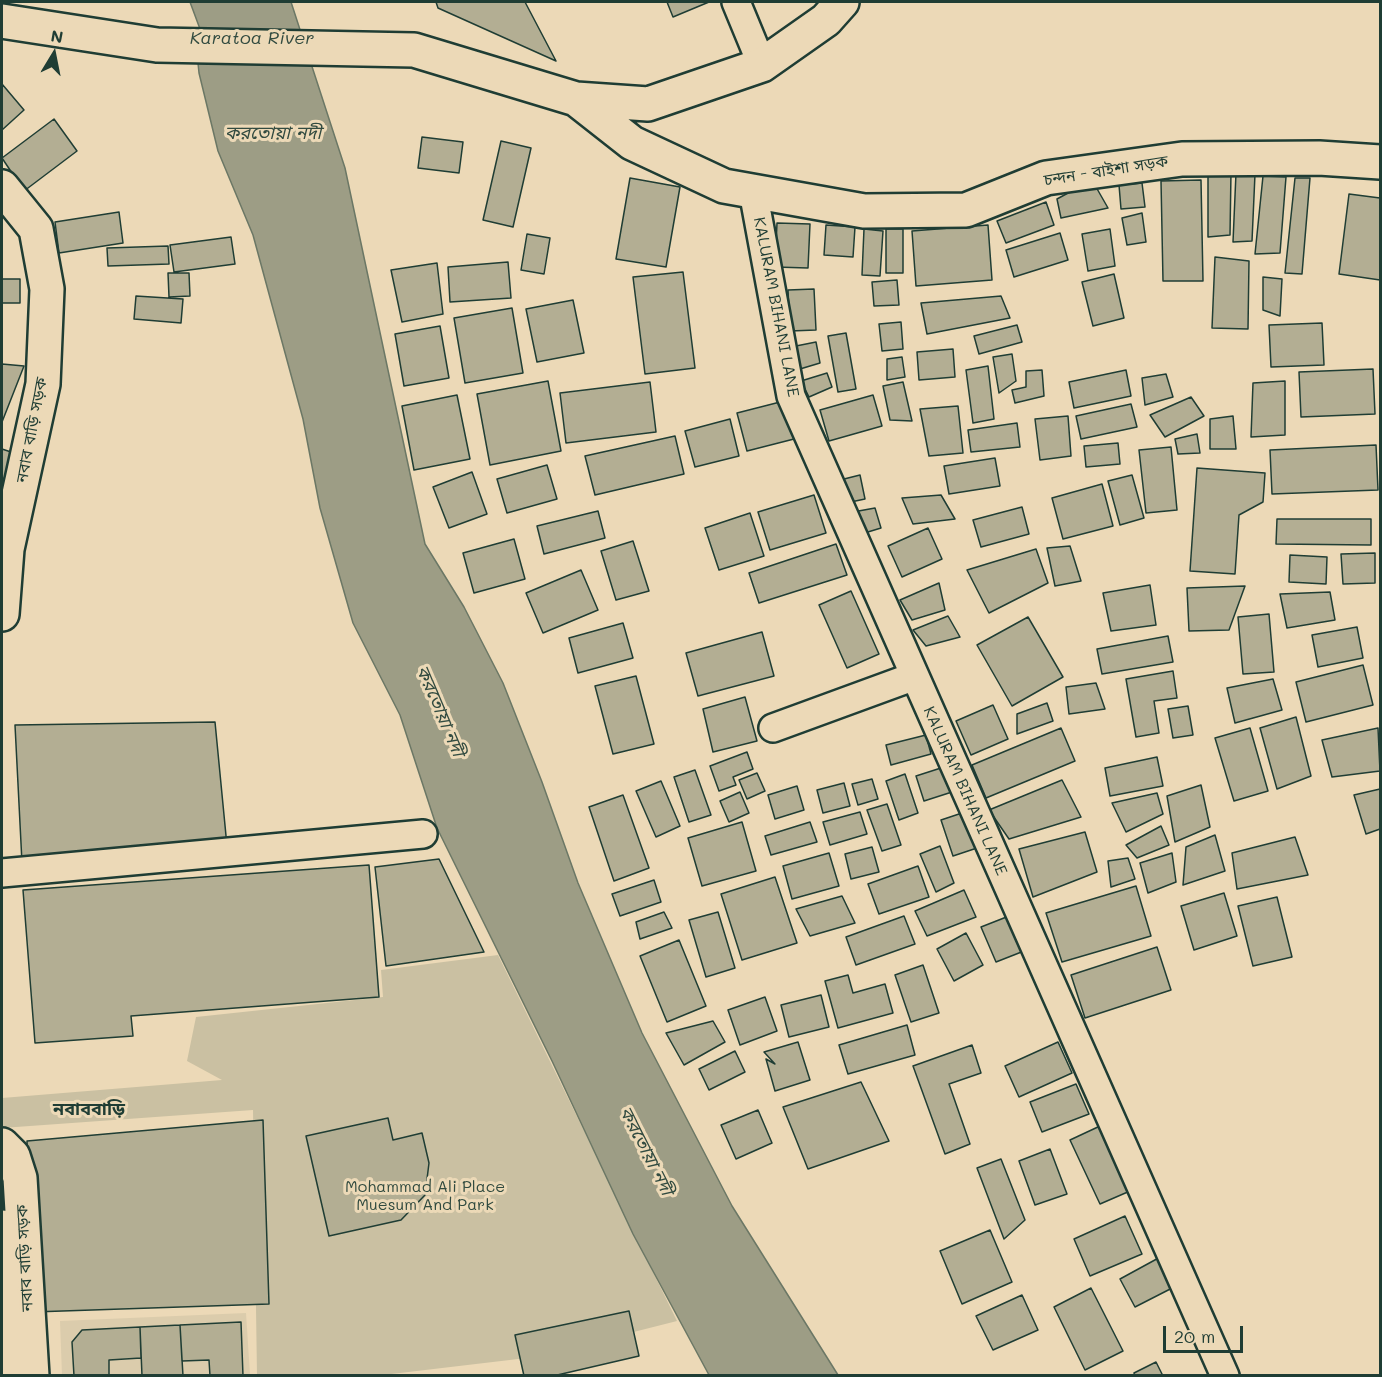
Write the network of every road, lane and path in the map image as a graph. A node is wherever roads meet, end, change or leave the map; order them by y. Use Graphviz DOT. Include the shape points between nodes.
graph roads {
  1 [pos="736,2"];
  2 [pos="842,2"];
  3 [pos="2,21"];
  4 [pos="762,65"];
  5 [pos="576,99"];
  6 [pos="1380,162"];
  7 [pos="2,187"];
  8 [pos="753,192"];
  9 [pos="2,614"];
  10 [pos="915,676"];
  11 [pos="773,728"];
  12 [pos="423,834"];
  13 [pos="2,873"];
  14 [pos="2,1145"];
  15 [pos="2,1221"];
  16 [pos="12,1331"];
  17 [pos="5,1376"];
  18 [pos="32,1376"];
  19 [pos="1225,1376"];
  1 -- 4 [label="street"];
  2 -- 4 [label="main road" via="826,20"];
  3 -- 5 [label="main road" via="157,45 414,50"];
  4 -- 5 [label="main road" via="648,104"];
  5 -- 8 [label="main road, চন্দন - বাইশা সড়ক" via="632,143 724,186"];
  6 -- 8 [label="main road, চন্দন - বাইশা সড়ক" via="1319,158 1182,159 1046,178 966,210 864,211"];
  7 -- 9 [label="main road, নবাব বাড়ি সড়ক" via="36,229 47,289 43,384 7,549"];
  8 -- 10 [label="street, KALURAM BIHANI LANE" via="791,396"];
  10 -- 11 [label="street"];
  10 -- 19 [label="street, KALURAM BIHANI LANE"];
  12 -- 13 [label="street"];
  14 -- 16 [label="main road, নবাব বাড়ি সড়ক" via="13,1156 20,1178"];
  15 -- 16 [label="main road, নবাব বাড়ি সড়ক"];
  16 -- 17 [label="main road, নবাব বাড়ি সড়ক"];
  16 -- 18 [label="main road, নবাব বাড়ি সড়ক"];
}
